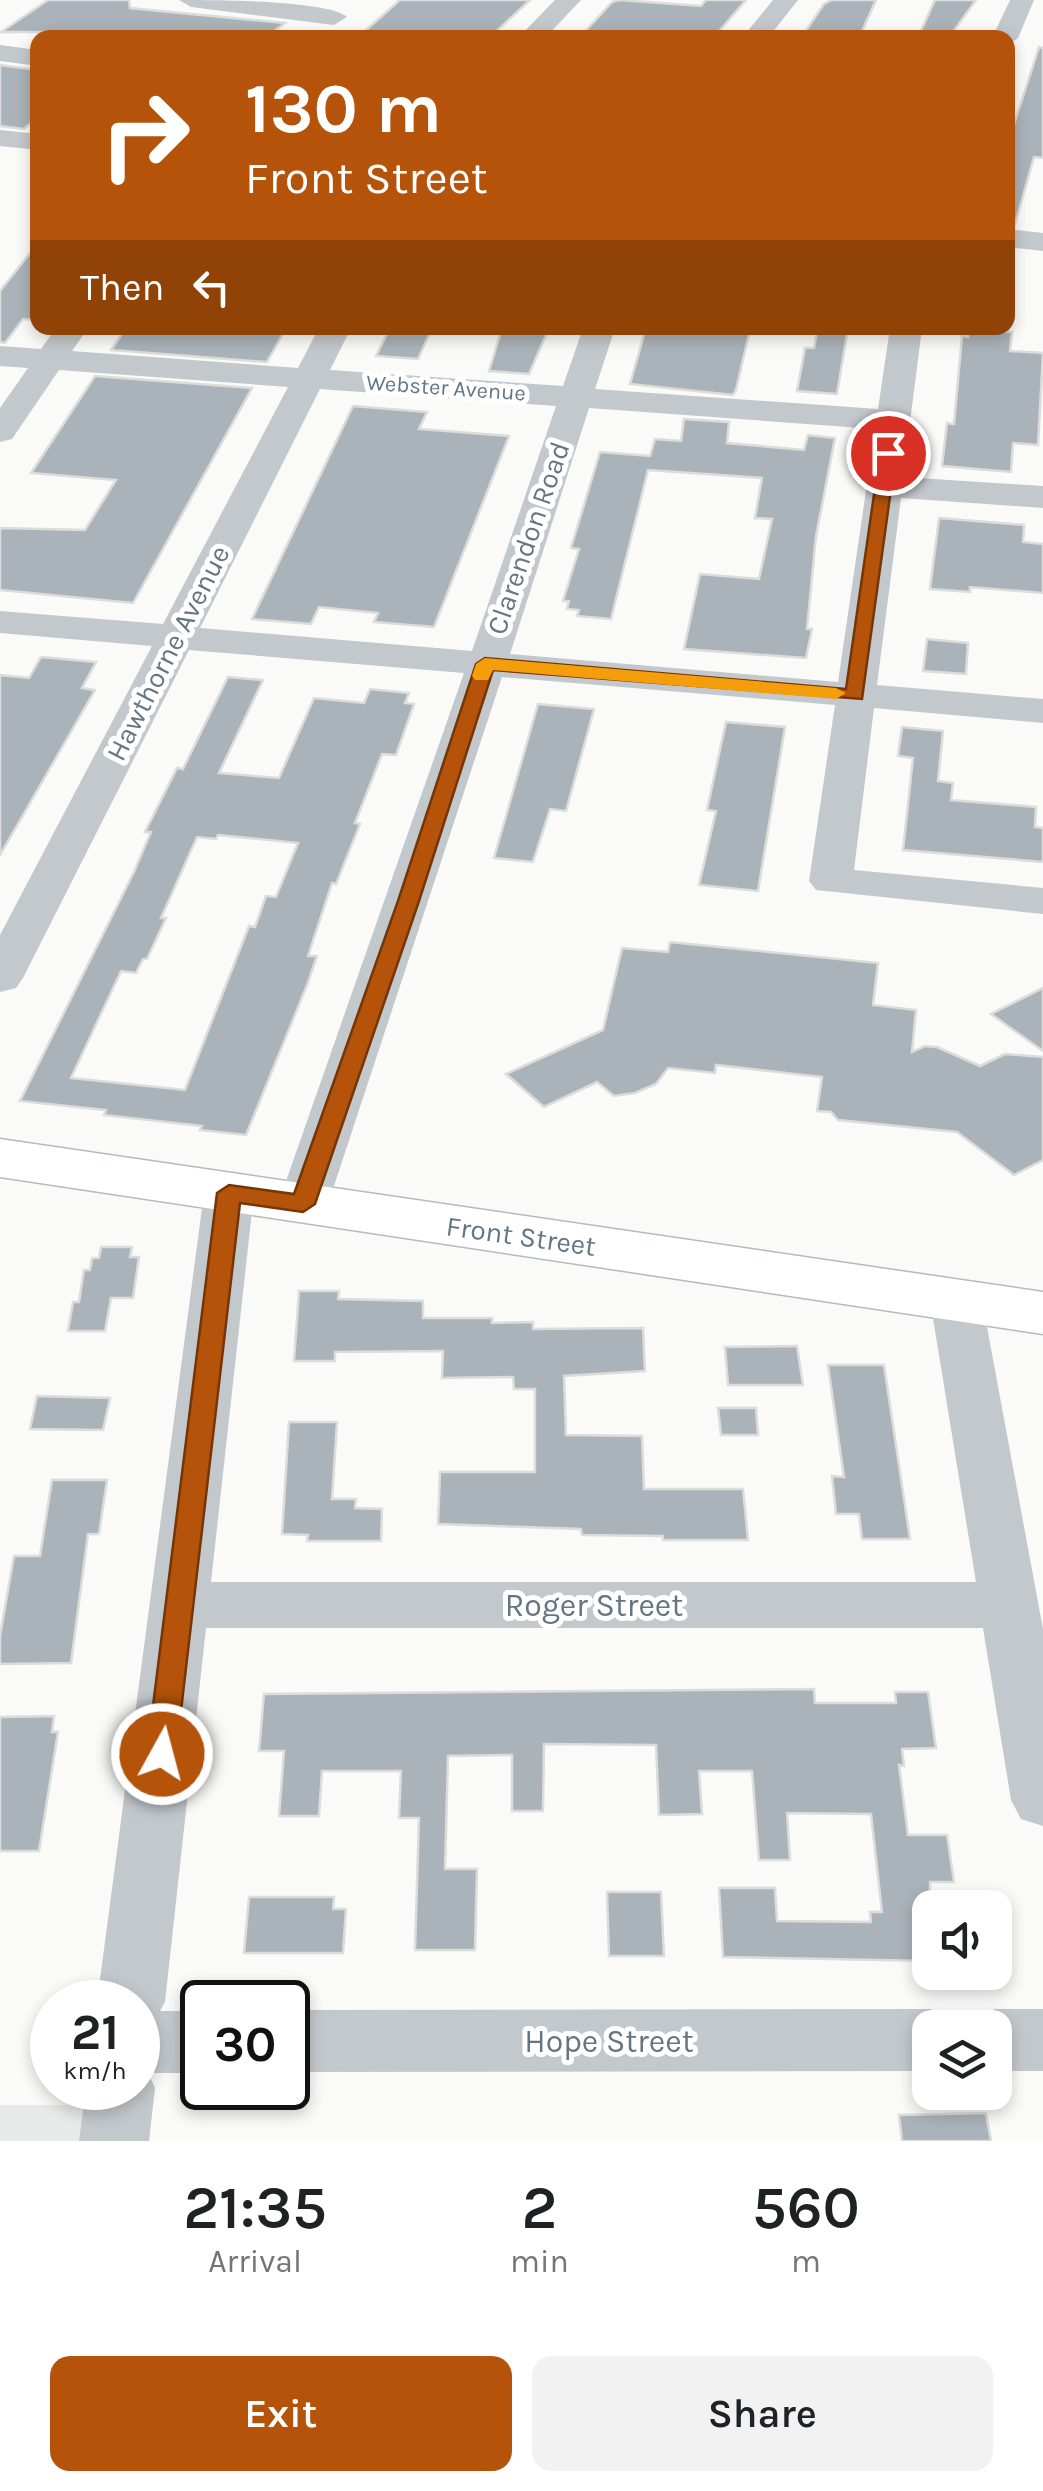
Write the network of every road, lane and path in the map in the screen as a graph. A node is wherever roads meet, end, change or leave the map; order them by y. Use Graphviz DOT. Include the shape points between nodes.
graph roads {
  1 [pos="191,0"];
  2 [pos="355,0"];
  3 [pos="569,0"];
  4 [pos="786,0"];
  5 [pos="1022,0"];
  6 [pos="334,17"];
  7 [pos="319,30"];
  8 [pos="538,30"];
  9 [pos="761,30"];
  10 [pos="1009,30"];
  11 [pos="0,53"];
  12 [pos="30,57"];
  13 [pos="0,138"];
  14 [pos="30,141"];
  15 [pos="1015,239"];
  16 [pos="1043,242"];
  17 [pos="67,335"];
  18 [pos="332,335"];
  19 [pos="597,335"];
  20 [pos="905,335"];
  21 [pos="0,356"];
  22 [pos="50,359"];
  23 [pos="309,378"];
  24 [pos="576,397"];
  25 [pos="892,420"];
  26 [pos="0,432"];
  27 [pos="884,486"];
  28 [pos="1043,497"];
  29 [pos="0,622"];
  30 [pos="176,638"];
  31 [pos="485,664"];
  32 [pos="855,695"];
  33 [pos="1043,711"];
  34 [pos="1043,900"];
  35 [pos="0,978"];
  36 [pos="0,1158"];
  37 [pos="229,1193"];
  38 [pos="303,1204"];
  39 [pos="956,1300"];
  40 [pos="1043,1314"];
  41 [pos="180,1605"];
  42 [pos="1008,1605"];
  43 [pos="1043,1800"];
  44 [pos="134,1980"];
  45 [pos="912,2040"];
  46 [pos="1012,2040"];
  47 [pos="1043,2040"];
  48 [pos="310,2042"];
  49 [pos="118,2110"];
  50 [pos="114,2141"];
  1 -- 6 [label="street"];
  2 -- 6 [label="street"];
  3 -- 8 [label="street"];
  4 -- 9 [label="street"];
  5 -- 10 [label="street"];
  6 -- 7 [label="street"];
  11 -- 12 [label="street"];
  13 -- 14 [label="street"];
  15 -- 16 [label="street"];
  17 -- 22 [label="street"];
  18 -- 23 [label="street, Hawthorne Avenue"];
  19 -- 24 [label="street, Clarendon Road"];
  20 -- 25 [label="street"];
  21 -- 22 [label="street, Webster Avenue"];
  22 -- 23 [label="street, Webster Avenue"];
  22 -- 26 [label="street"];
  23 -- 24 [label="street, Webster Avenue"];
  23 -- 30 [label="street, Hawthorne Avenue"];
  24 -- 25 [label="street, Webster Avenue"];
  24 -- 31 [label="street, Clarendon Road"];
  25 -- 27 [label="street"];
  27 -- 28 [label="street"];
  27 -- 32 [label="street"];
  29 -- 30 [label="street"];
  30 -- 31 [label="street"];
  30 -- 35 [label="street, Hawthorne Avenue"];
  31 -- 32 [label="street"];
  31 -- 38 [label="street, Clarendon Road"];
  32 -- 33 [label="street"];
  32 -- 34 [label="street" via="831,881"];
  36 -- 37 [label="main road, Front Street"];
  37 -- 38 [label="main road, Front Street"];
  37 -- 41 [label="street"];
  38 -- 39 [label="main road, Front Street"];
  39 -- 40 [label="main road, Front Street"];
  39 -- 42 [label="street"];
  41 -- 42 [label="street, Roger Street"];
  41 -- 44 [label="street"];
  42 -- 43 [label="street"];
  45 -- 48 [label="street, Hope Street"];
  46 -- 47 [label="street"];
  49 -- 50 [label="street"];
}
